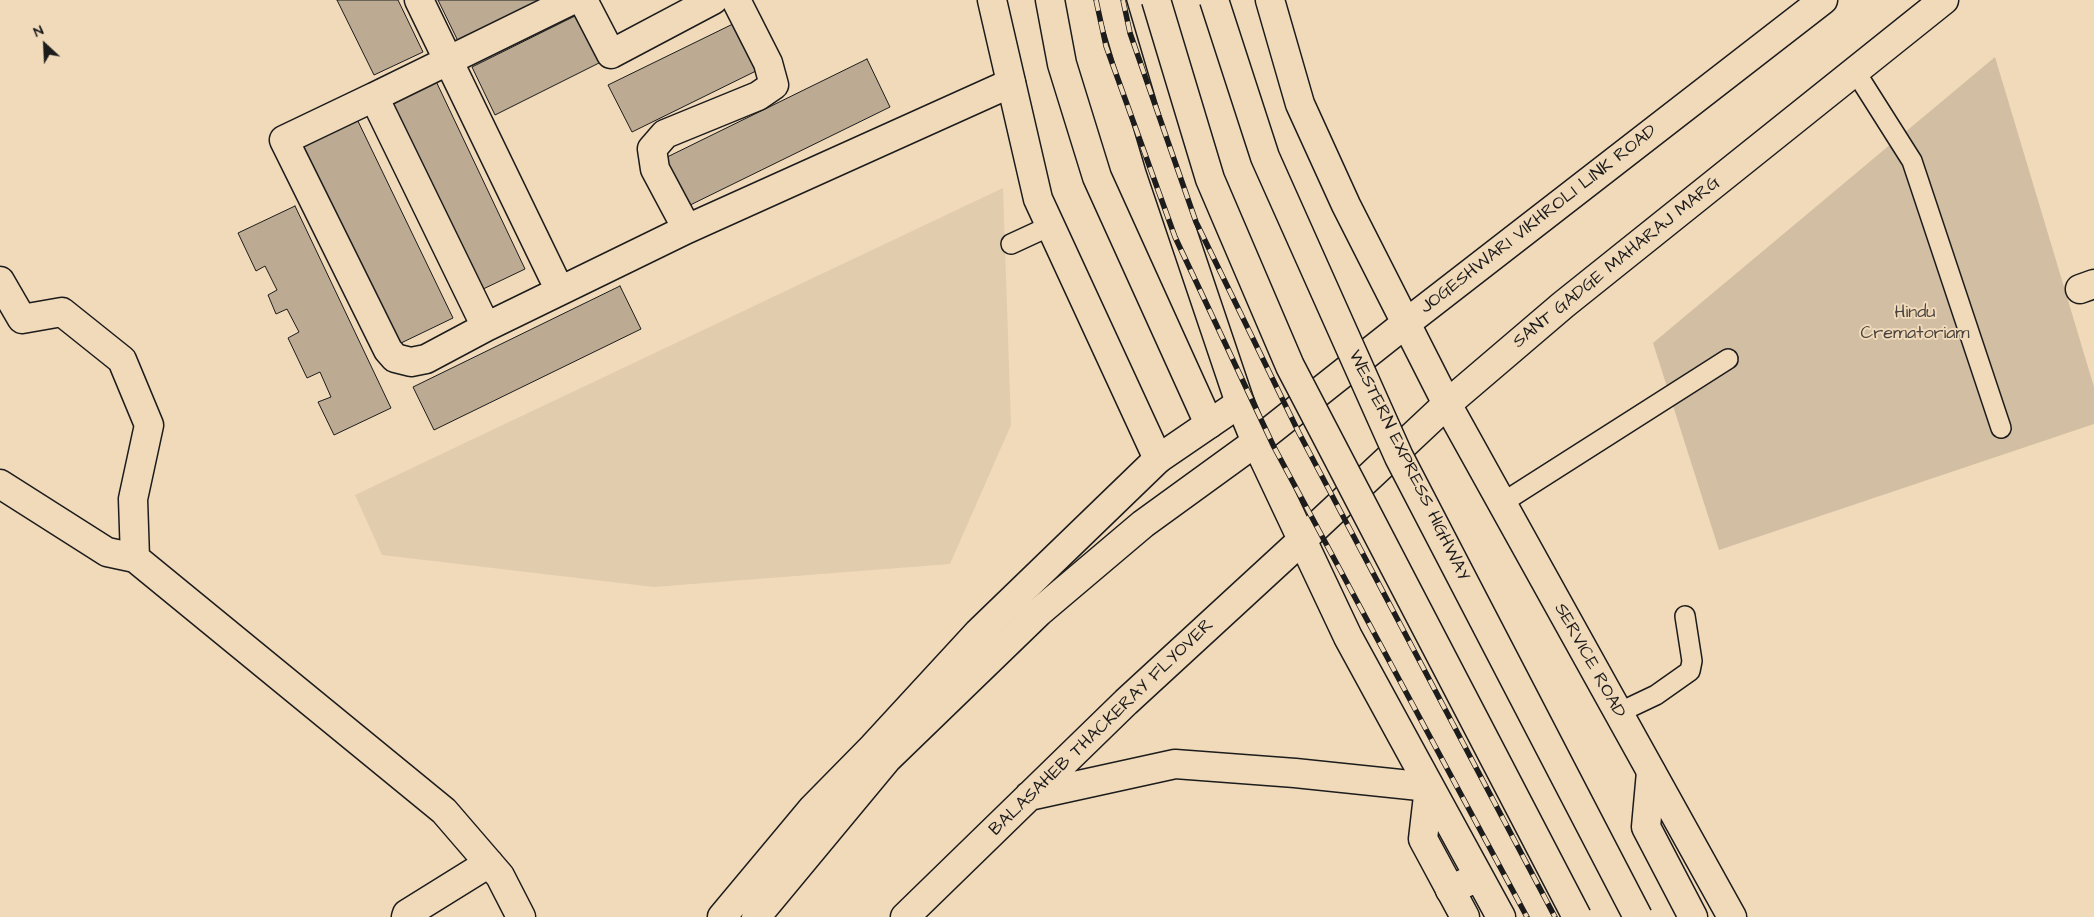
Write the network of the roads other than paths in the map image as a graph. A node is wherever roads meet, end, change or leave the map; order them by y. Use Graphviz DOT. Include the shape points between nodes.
graph roads {
  1 [pos="419,0"];
  2 [pos="572,0"];
  3 [pos="583,0"];
  4 [pos="714,0"];
  5 [pos="736,0"];
  6 [pos="992,0"];
  7 [pos="1050,0"];
  8 [pos="1111,0"];
  9 [pos="1156,0"];
  10 [pos="1214,0"];
  11 [pos="1270,0"];
  12 [pos="1823,0"];
  13 [pos="1944,0"];
  14 [pos="449,60"];
  15 [pos="1855,71"];
  16 [pos="1011,83"];
  17 [pos="374,97"];
  18 [pos="1050,226"];
  19 [pos="687,229"];
  20 [pos="1011,244"];
  21 [pos="0,281"];
  22 [pos="560,291"];
  23 [pos="1405,324"];
  24 [pos="486,327"];
  25 [pos="1728,359"];
  26 [pos="1240,403"];
  27 [pos="1447,404"];
  28 [pos="1209,424"];
  29 [pos="2001,428"];
  30 [pos="1256,442"];
  31 [pos="1158,459"];
  32 [pos="0,484"];
  33 [pos="1502,503"];
  34 [pos="1302,541"];
  35 [pos="135,558"];
  36 [pos="1685,616"];
  37 [pos="1618,713"];
  38 [pos="1651,772"];
  39 [pos="1429,786"];
  40 [pos="1029,796"];
  41 [pos="489,864"];
  42 [pos="1478,877"];
  43 [pos="1450,890"];
  44 [pos="406,917"];
  45 [pos="521,917"];
  46 [pos="722,917"];
  47 [pos="756,917"];
  48 [pos="905,917"];
  49 [pos="1465,917"];
  50 [pos="1501,917"];
  51 [pos="1577,917"];
  52 [pos="1638,917"];
  53 [pos="1694,917"];
  54 [pos="1732,917"];
  1 -- 14 [label="main road"];
  2 -- 14 [label="main road"];
  3 -- 4 [label="main road" via="610,54"];
  5 -- 19 [label="main road" via="768,63 774,85 758,96 664,134 652,149 655,169"];
  6 -- 16 [label="main road"];
  7 -- 28 [label="main road" via="1062,64 1097,177"];
  8 -- 26 [label="main road" via="1160,166"];
  9 -- 51 [label="main road, bridge" via="1210,179 1290,366"];
  10 -- 52 [label="main road, WESTERN EXPRESS HIGHWAY, bridge" via="1265,157 1399,457"];
  11 -- 23 [label="main road, SERVICE ROAD" via="1300,104"];
  12 -- 23 [label="main road, JOGESHWARI VIKHROLI LINK ROAD"];
  13 -- 15 [label="main road, SANT GADGE MAHARAJ MARG"];
  14 -- 17 [label="main road"];
  14 -- 22 [label="main road"];
  15 -- 27 [label="main road, SANT GADGE MAHARAJ MARG" via="1571,298"];
  15 -- 29 [label="lane" via="1912,161"];
  16 -- 18 [label="main road" via="1038,199"];
  16 -- 19 [label="main road"];
  17 -- 24 [label="main road"];
  17 -- 24 [label="main road" via="284,140 394,358 412,362 426,359"];
  18 -- 20 [label="lane"];
  18 -- 31 [label="main road"];
  19 -- 22 [label="main road"];
  21 -- 35 [label="main road" via="22,319 62,312 122,360 149,425 133,499"];
  22 -- 24 [label="main road"];
  23 -- 27 [label="main road, SERVICE ROAD"];
  23 -- 30 [label="main road, JOGESHWARI VIKHROLI LINK ROAD"];
  25 -- 33 [label="lane"];
  26 -- 28 [label="main road"];
  26 -- 30 [label="main road"];
  27 -- 33 [label="main road, SERVICE ROAD"];
  27 -- 34 [label="main road, SANT GADGE MAHARAJ MARG"];
  28 -- 31 [label="main road"];
  30 -- 34 [label="main road"];
  30 -- 47 [label="main road" via="1143,524 1039,612 887,759"];
  31 -- 46 [label="main road" via="978,633 813,808"];
  32 -- 35 [label="main road" via="107,552"];
  33 -- 37 [label="main road, SERVICE ROAD"];
  34 -- 39 [label="main road" via="1348,637"];
  34 -- 40 [label="main road, BALASAHEB THACKERAY FLYOVER"];
  35 -- 41 [label="main road" via="444,811"];
  36 -- 37 [label="lane" via="1692,661 1690,671 1656,695"];
  37 -- 38 [label="main road, SERVICE ROAD"];
  38 -- 53 [label="main road" via="1646,827"];
  38 -- 54 [label="main road, SERVICE ROAD"];
  39 -- 40 [label="main road" via="1174,764"];
  39 -- 42 [label="main road"];
  39 -- 43 [label="main road" via="1423,839"];
  40 -- 48 [label="main road, BALASAHEB THACKERAY FLYOVER"];
  41 -- 44 [label="main road"];
  41 -- 45 [label="main road" via="500,876"];
  42 -- 43 [label="main road"];
  42 -- 50 [label="main road"];
  43 -- 49 [label="main road"];
}
